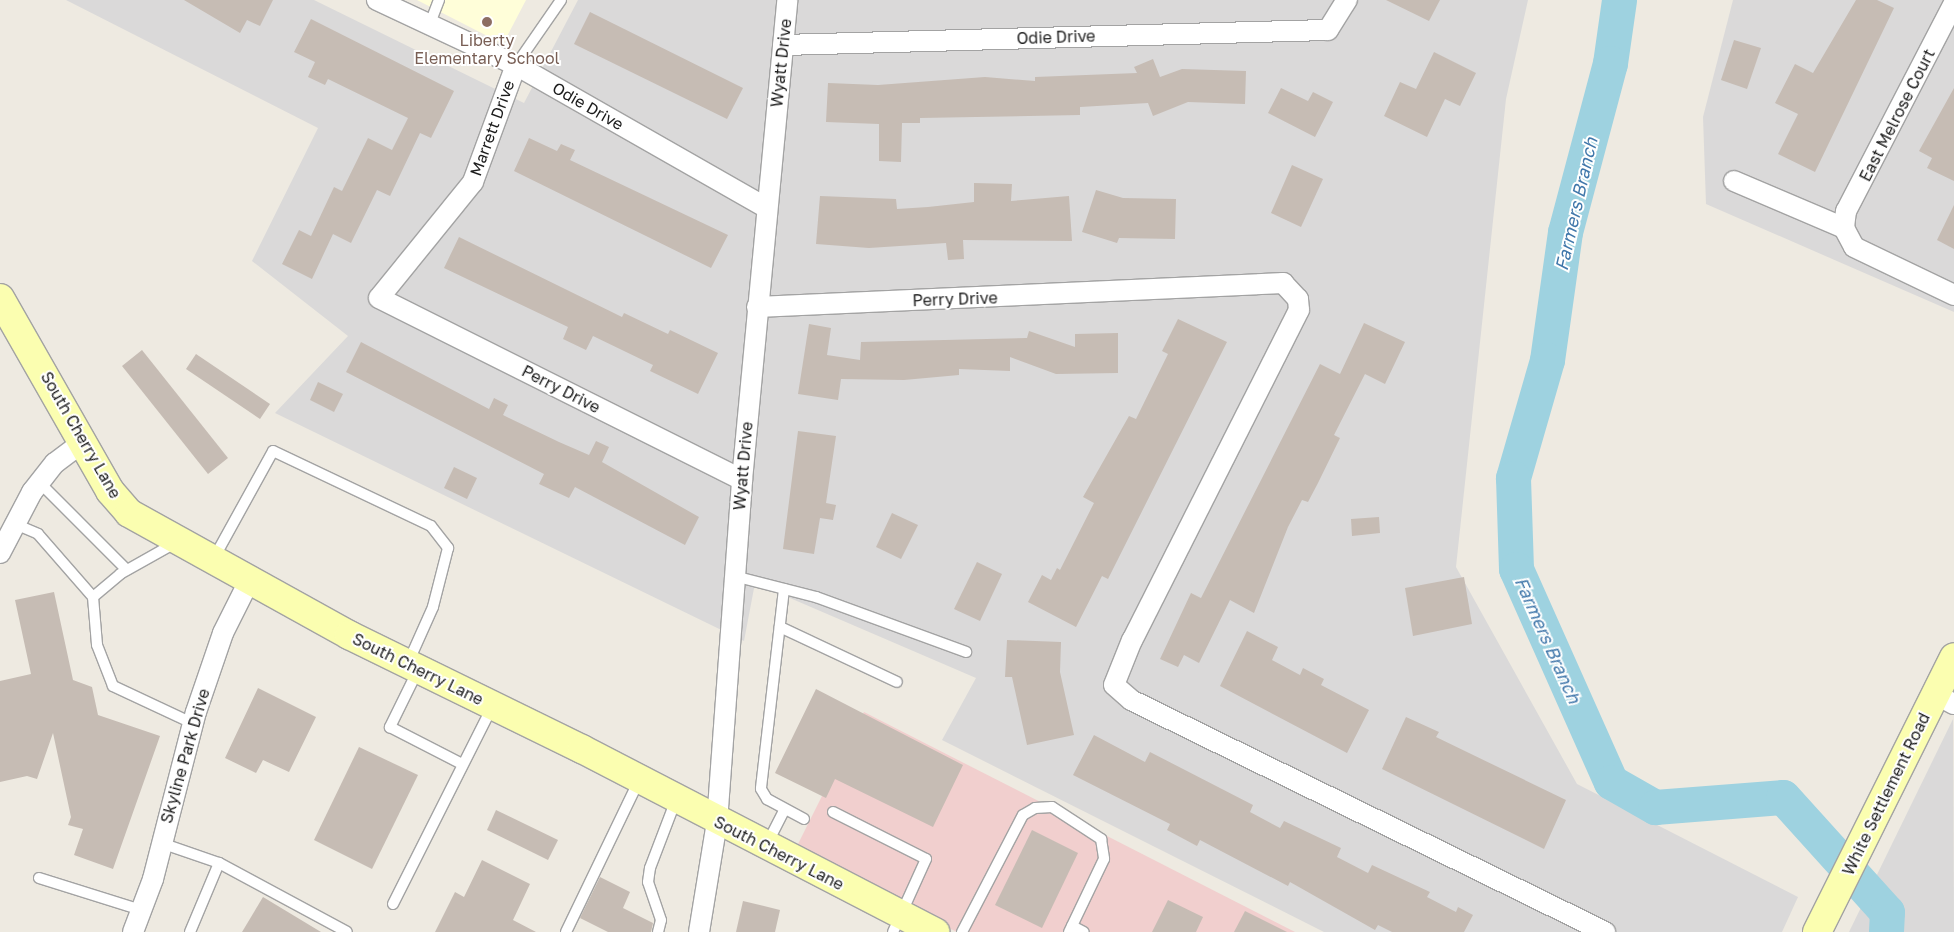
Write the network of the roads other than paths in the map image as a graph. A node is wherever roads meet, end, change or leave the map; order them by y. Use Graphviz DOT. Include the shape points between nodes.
graph roads {
  1 [pos="377,0"];
  2 [pos="440,0"];
  3 [pos="561,0"];
  4 [pos="787,0"];
  5 [pos="1347,0"];
  6 [pos="1954,3"];
  7 [pos="429,26"];
  8 [pos="783,45"];
  9 [pos="516,65"];
  10 [pos="1734,182"];
  11 [pos="767,208"];
  12 [pos="1844,228"];
  13 [pos="1954,295"];
  14 [pos="0,298"];
  15 [pos="379,298"];
  16 [pos="757,307"];
  17 [pos="83,442"];
  18 [pos="742,480"];
  19 [pos="40,482"];
  20 [pos="15,524"];
  21 [pos="178,542"];
  22 [pos="0,553"];
  23 [pos="212,562"];
  24 [pos="127,570"];
  25 [pos="734,576"];
  26 [pos="248,583"];
  27 [pos="784,588"];
  28 [pos="93,597"];
  29 [pos="780,627"];
  30 [pos="966,652"];
  31 [pos="1954,656"];
  32 [pos="413,667"];
  33 [pos="897,682"];
  34 [pos="1945,699"];
  35 [pos="493,706"];
  36 [pos="192,723"];
  37 [pos="462,764"];
  38 [pos="639,780"];
  39 [pos="676,800"];
  40 [pos="785,809"];
  41 [pos="833,812"];
  42 [pos="804,819"];
  43 [pos="717,822"];
  44 [pos="161,843"];
  45 [pos="766,847"];
  46 [pos="219,863"];
  47 [pos="39,878"];
  48 [pos="393,904"];
  49 [pos="141,910"];
  50 [pos="897,923"];
  51 [pos="1820,927"];
  52 [pos="1071,929"];
  53 [pos="133,932"];
  54 [pos="190,932"];
  55 [pos="347,932"];
  56 [pos="566,932"];
  57 [pos="658,932"];
  58 [pos="698,932"];
  59 [pos="935,932"];
  60 [pos="962,932"];
  61 [pos="1084,932"];
  62 [pos="1605,932"];
  1 -- 7 [label="street, Odie Drive"];
  2 -- 7 [label="lane"];
  3 -- 9 [label="lane, Marrett Drive"];
  4 -- 8 [label="street, Wyatt Drive"];
  5 -- 8 [label="street, Odie Drive" via="1328,30"];
  6 -- 12 [label="street, East Melrose Court" via="1846,211"];
  7 -- 9 [label="street, Odie Drive"];
  8 -- 11 [label="street, Wyatt Drive"];
  9 -- 11 [label="street, Odie Drive"];
  9 -- 15 [label="street, Marrett Drive" via="473,182"];
  10 -- 12 [label="street"];
  11 -- 16 [label="street, Wyatt Drive"];
  12 -- 13 [label="street" via="1854,247"];
  14 -- 17 [label="street, South Cherry Lane"];
  15 -- 18 [label="street, Perry Drive"];
  16 -- 18 [label="street, Wyatt Drive"];
  16 -- 62 [label="street, Perry Drive" via="1123,293 1283,282 1298,299 1299,310 1116,672 1114,685 1120,693"];
  17 -- 19 [label="street" via="55,462"];
  17 -- 21 [label="street, South Cherry Lane" via="110,491 128,513"];
  18 -- 25 [label="street, Wyatt Drive"];
  19 -- 20 [label="street"];
  19 -- 24 [label="lane"];
  20 -- 22 [label="street"];
  20 -- 28 [label="lane" via="38,534"];
  21 -- 23 [label="street, South Cherry Lane"];
  21 -- 24 [label="lane"];
  23 -- 26 [label="street, South Cherry Lane"];
  23 -- 32 [label="lane" via="273,451 431,526 448,548"];
  24 -- 28 [label="lane"];
  25 -- 27 [label="lane"];
  25 -- 43 [label="street, Wyatt Drive"];
  26 -- 32 [label="street, South Cherry Lane"];
  26 -- 36 [label="street, Skyline Park Drive" via="223,632"];
  27 -- 29 [label="lane"];
  27 -- 30 [label="lane"];
  28 -- 36 [label="lane" via="97,645 113,686"];
  29 -- 33 [label="lane"];
  29 -- 40 [label="lane" via="761,783 763,795"];
  31 -- 34 [label="street, White Settlement Road"];
  32 -- 35 [label="street, South Cherry Lane"];
  32 -- 37 [label="lane" via="390,727"];
  34 -- 51 [label="street, White Settlement Road" via="1883,799"];
  35 -- 37 [label="lane"];
  35 -- 38 [label="street, South Cherry Lane"];
  36 -- 44 [label="street, Skyline Park Drive"];
  37 -- 48 [label="lane"];
  38 -- 39 [label="street, South Cherry Lane"];
  38 -- 56 [label="lane"];
  39 -- 43 [label="street, South Cherry Lane"];
  39 -- 57 [label="lane" via="650,868 648,882 661,920"];
  40 -- 42 [label="lane"];
  40 -- 45 [label="lane"];
  41 -- 50 [label="lane" via="926,859"];
  43 -- 45 [label="street, South Cherry Lane"];
  43 -- 58 [label="street, Wyatt Drive"];
  44 -- 46 [label="lane"];
  44 -- 49 [label="street, Skyline Park Drive"];
  45 -- 50 [label="street, South Cherry Lane"];
  46 -- 54 [label="lane"];
  46 -- 55 [label="lane"];
  47 -- 49 [label="lane"];
  49 -- 53 [label="street, Skyline Park Drive"];
  50 -- 59 [label="street, South Cherry Lane"];
  52 -- 60 [label="lane" via="1104,858 1101,839 1052,807 1035,808 1022,815"];
  52 -- 61 [label="lane"];
}
